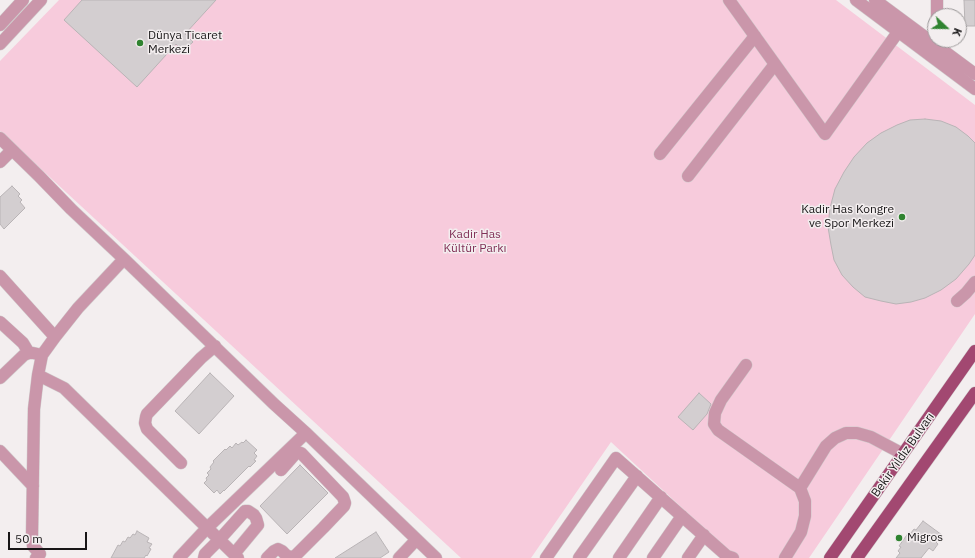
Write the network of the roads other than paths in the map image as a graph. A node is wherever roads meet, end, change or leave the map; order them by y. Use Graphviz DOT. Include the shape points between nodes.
graph roads {
  1 [pos="23,0"];
  2 [pos="41,0"];
  3 [pos="729,0"];
  4 [pos="856,0"];
  5 [pos="875,0"];
  6 [pos="0,24"];
  7 [pos="898,32"];
  8 [pos="755,36"];
  9 [pos="927,37"];
  10 [pos="0,44"];
  11 [pos="942,48"];
  12 [pos="775,64"];
  13 [pos="975,74"];
  14 [pos="975,90"];
  15 [pos="0,138"];
  16 [pos="12,150"];
  17 [pos="660,154"];
  18 [pos="0,162"];
  19 [pos="688,176"];
  20 [pos="124,259"];
  21 [pos="0,276"];
  22 [pos="975,282"];
  23 [pos="957,301"];
  24 [pos="0,322"];
  25 [pos="55,337"];
  26 [pos="215,346"];
  27 [pos="975,351"];
  28 [pos="28,353"];
  29 [pos="42,356"];
  30 [pos="746,365"];
  31 [pos="38,375"];
  32 [pos="0,378"];
  33 [pos="975,393"];
  34 [pos="306,433"];
  35 [pos="0,451"];
  36 [pos="903,454"];
  37 [pos="181,463"];
  38 [pos="280,470"];
  39 [pos="637,476"];
  40 [pos="33,486"];
  41 [pos="800,488"];
  42 [pos="661,497"];
  43 [pos="682,516"];
  44 [pos="207,528"];
  45 [pos="704,535"];
  46 [pos="219,540"];
  47 [pos="416,540"];
  48 [pos="236,556"];
  49 [pos="40,557"];
  50 [pos="729,557"];
  51 [pos="784,557"];
  52 [pos="179,558"];
  53 [pos="204,558"];
  54 [pos="267,558"];
  55 [pos="399,558"];
  56 [pos="436,558"];
  57 [pos="546,558"];
  58 [pos="580,558"];
  59 [pos="619,558"];
  60 [pos="653,558"];
  61 [pos="688,558"];
  62 [pos="830,558"];
  63 [pos="857,558"];
  1 -- 6 [label="street"];
  2 -- 10 [label="street"];
  3 -- 8 [label="street"];
  4 -- 7 [label="street"];
  5 -- 9 [label="street"];
  7 -- 12 [label="street" via="825,134"];
  7 -- 14 [label="street"];
  8 -- 12 [label="street"];
  8 -- 17 [label="street"];
  11 -- 13 [label="street"];
  12 -- 19 [label="street"];
  15 -- 16 [label="street"];
  16 -- 18 [label="street"];
  16 -- 20 [label="street"];
  20 -- 25 [label="street"];
  20 -- 26 [label="street"];
  21 -- 25 [label="street"];
  22 -- 23 [label="street"];
  24 -- 28 [label="street" via="23,343"];
  25 -- 29 [label="street"];
  26 -- 34 [label="street"];
  26 -- 37 [label="street" via="146,417 147,429"];
  27 -- 36 [label="main road, Bekir Yıldız Bulvarı"];
  28 -- 29 [label="street"];
  28 -- 32 [label="street"];
  29 -- 31 [label="street"];
  30 -- 41 [label="street" via="722,400 715,413 714,424 718,430"];
  31 -- 40 [label="street" via="34,409"];
  31 -- 44 [label="street" via="64,388"];
  33 -- 63 [label="main road, Bekir Yıldız Bulvarı"];
  34 -- 44 [label="street"];
  34 -- 47 [label="street"];
  35 -- 40 [label="street"];
  36 -- 41 [label="street" via="871,437 857,433 846,434 835,438 826,446"];
  36 -- 62 [label="main road, Bekir Yıldız Bulvarı"];
  38 -- 54 [label="street" via="297,452 301,454 343,497 345,503 295,556 287,556 278,549"];
  39 -- 42 [label="street"];
  39 -- 57 [label="street" via="616,458"];
  39 -- 58 [label="street"];
  40 -- 49 [label="street" via="32,536 33,546"];
  41 -- 51 [label="street" via="805,501 805,516 801,532"];
  42 -- 43 [label="street"];
  42 -- 59 [label="street"];
  43 -- 45 [label="street"];
  43 -- 60 [label="street"];
  44 -- 46 [label="street"];
  44 -- 52 [label="street"];
  45 -- 50 [label="street"];
  45 -- 61 [label="street"];
  46 -- 48 [label="street"];
  46 -- 48 [label="street" via="245,511 254,514 258,525"];
  46 -- 53 [label="street"];
  47 -- 55 [label="street"];
  47 -- 56 [label="street"];
}
